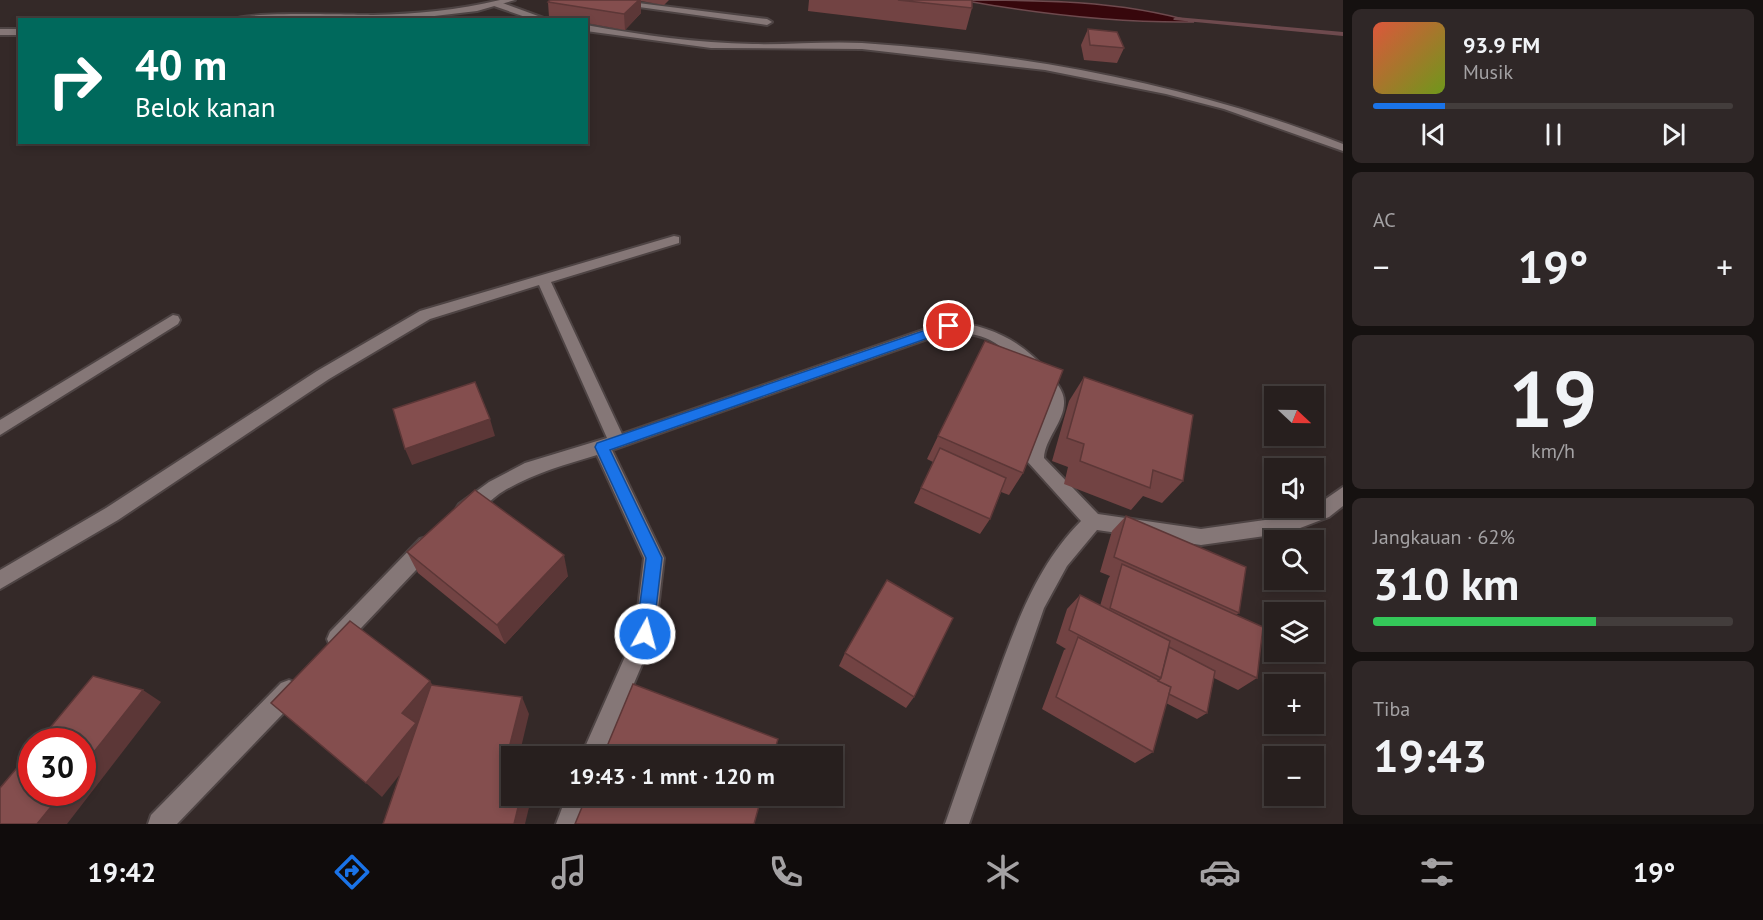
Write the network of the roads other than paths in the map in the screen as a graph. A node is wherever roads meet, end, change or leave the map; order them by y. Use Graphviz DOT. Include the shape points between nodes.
graph roads {
  1 [pos="511,0"];
  2 [pos="593,0"];
  3 [pos="497,4"];
  4 [pos="324,18"];
  5 [pos="539,18"];
  6 [pos="767,22"];
  7 [pos="588,28"];
  8 [pos="0,32"];
  9 [pos="18,32"];
  10 [pos="1343,148"];
  11 [pos="674,240"];
  12 [pos="543,279"];
  13 [pos="173,320"];
  14 [pos="0,428"];
  15 [pos="609,445"];
  16 [pos="1343,495"];
  17 [pos="455,517"];
  18 [pos="1093,521"];
  19 [pos="439,533"];
  20 [pos="0,580"];
  21 [pos="328,649"];
  22 [pos="305,675"];
  23 [pos="596,746"];
  24 [pos="575,806"];
  25 [pos="160,824"];
  26 [pos="568,824"];
  27 [pos="957,824"];
  1 -- 3 [label="street"];
  2 -- 6 [label="street"];
  3 -- 4 [label="street" via="411,16"];
  3 -- 5 [label="street"];
  7 -- 10 [label="street" via="666,42 755,47 862,46 1025,64 1150,86 1276,123"];
  8 -- 9 [label="street"];
  11 -- 12 [label="street"];
  12 -- 15 [label="street"];
  12 -- 20 [label="street" via="425,315 322,375 112,514"];
  13 -- 14 [label="street"];
  15 -- 17 [label="street" via="531,468 495,487"];
  15 -- 18 [label="street" via="949,326 975,329 1002,339 1052,388 1056,400 1034,447 1035,460"];
  15 -- 23 [label="street" via="654,558 645,634"];
  16 -- 18 [label="street" via="1323,511 1287,525 1201,537"];
  18 -- 27 [label="street" via="1077,535 1051,572 1012,664"];
  19 -- 21 [label="street"];
  22 -- 25 [label="street"];
  24 -- 26 [label="street"];
}
